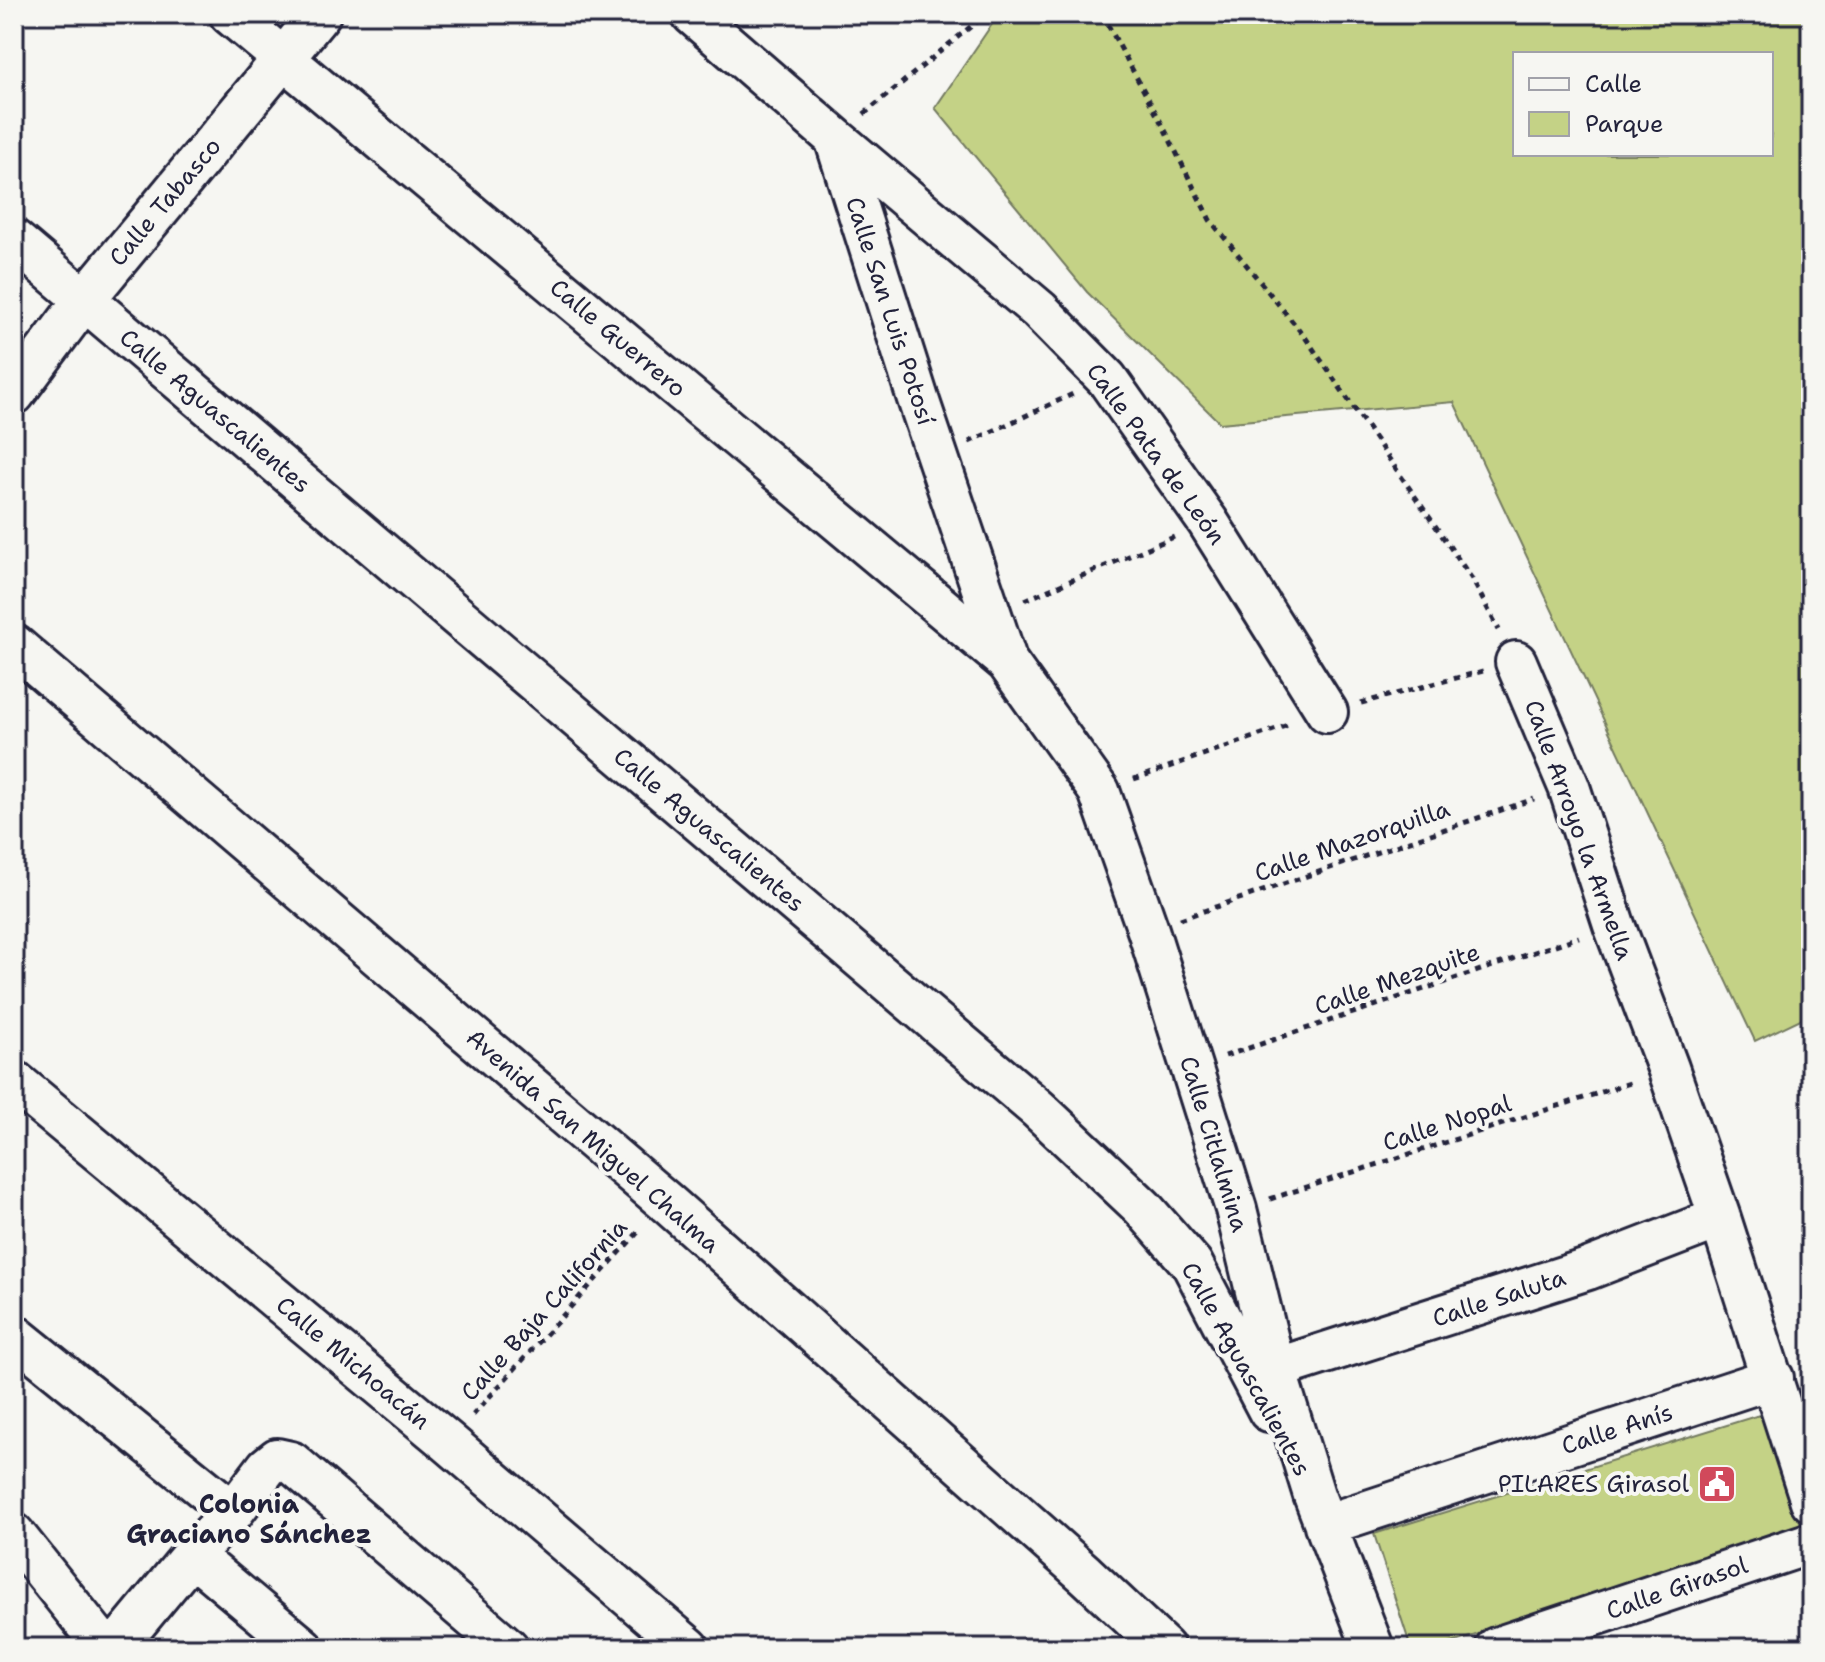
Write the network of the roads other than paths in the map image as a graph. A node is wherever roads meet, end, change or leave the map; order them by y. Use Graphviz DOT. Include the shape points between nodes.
graph roads {
  1 [pos="230,14"];
  2 [pos="320,14"];
  3 [pos="692,14"];
  4 [pos="283,59"];
  5 [pos="835,138"];
  6 [pos="14,240"];
  7 [pos="84,300"];
  8 [pos="14,394"];
  9 [pos="14,645"];
  10 [pos="1007,662"];
  11 [pos="1516,662"];
  12 [pos="1327,712"];
  13 [pos="14,1081"];
  14 [pos="1720,1218"];
  15 [pos="14,1335"];
  16 [pos="1275,1369"];
  17 [pos="1773,1378"];
  18 [pos="1811,1501"];
  19 [pos="1319,1510"];
  20 [pos="233,1512"];
  21 [pos="14,1534"];
  22 [pos="1811,1543"];
  23 [pos="192,1555"];
  24 [pos="105,1648"];
  25 [pos="115,1648"];
  26 [pos="303,1648"];
  27 [pos="508,1648"];
  28 [pos="689,1648"];
  29 [pos="1164,1648"];
  30 [pos="1373,1648"];
  31 [pos="1496,1648"];
  1 -- 4 [label="street, Calle Guerrero"];
  2 -- 4 [label="street, Calle Tabasco"];
  3 -- 5 [label="street"];
  4 -- 7 [label="street, Calle Tabasco"];
  4 -- 10 [label="street, Calle Guerrero"];
  5 -- 10 [label="street, Calle San Luis Potosí"];
  5 -- 12 [label="street, Calle Pata de León" via="1039,310 1107,379 1208,522"];
  6 -- 7 [label="street, Calle Aguascalientes"];
  7 -- 8 [label="street, Calle Tabasco"];
  7 -- 19 [label="street, Calle Aguascalientes" via="1038,1109 1142,1207 1192,1264"];
  9 -- 29 [label="street, Avenida San Miguel Chalma" via="666,1202"];
  10 -- 16 [label="street, Calle Citlalmina" via="1099,791 1236,1209"];
  11 -- 14 [label="street, Calle Arroyo la Armella" via="1569,787"];
  13 -- 28 [label="street, Calle Michoacán"];
  14 -- 16 [label="street, Calle Saluta" via="1588,1269"];
  14 -- 17 [label="street, Calle Arroyo la Armella"];
  15 -- 20 [label="street"];
  16 -- 19 [label="street, Calle Citlalmina"];
  17 -- 18 [label="street, Calle Arroyo la Armella"];
  17 -- 19 [label="street, Calle Anís"];
  19 -- 30 [label="street, Calle Citlalmina"];
  20 -- 23 [label="street"];
  20 -- 27 [label="street" via="267,1467 277,1459 291,1462"];
  21 -- 24 [label="street"];
  22 -- 31 [label="street, Calle Girasol"];
  23 -- 25 [label="street"];
  23 -- 26 [label="street"];
}
